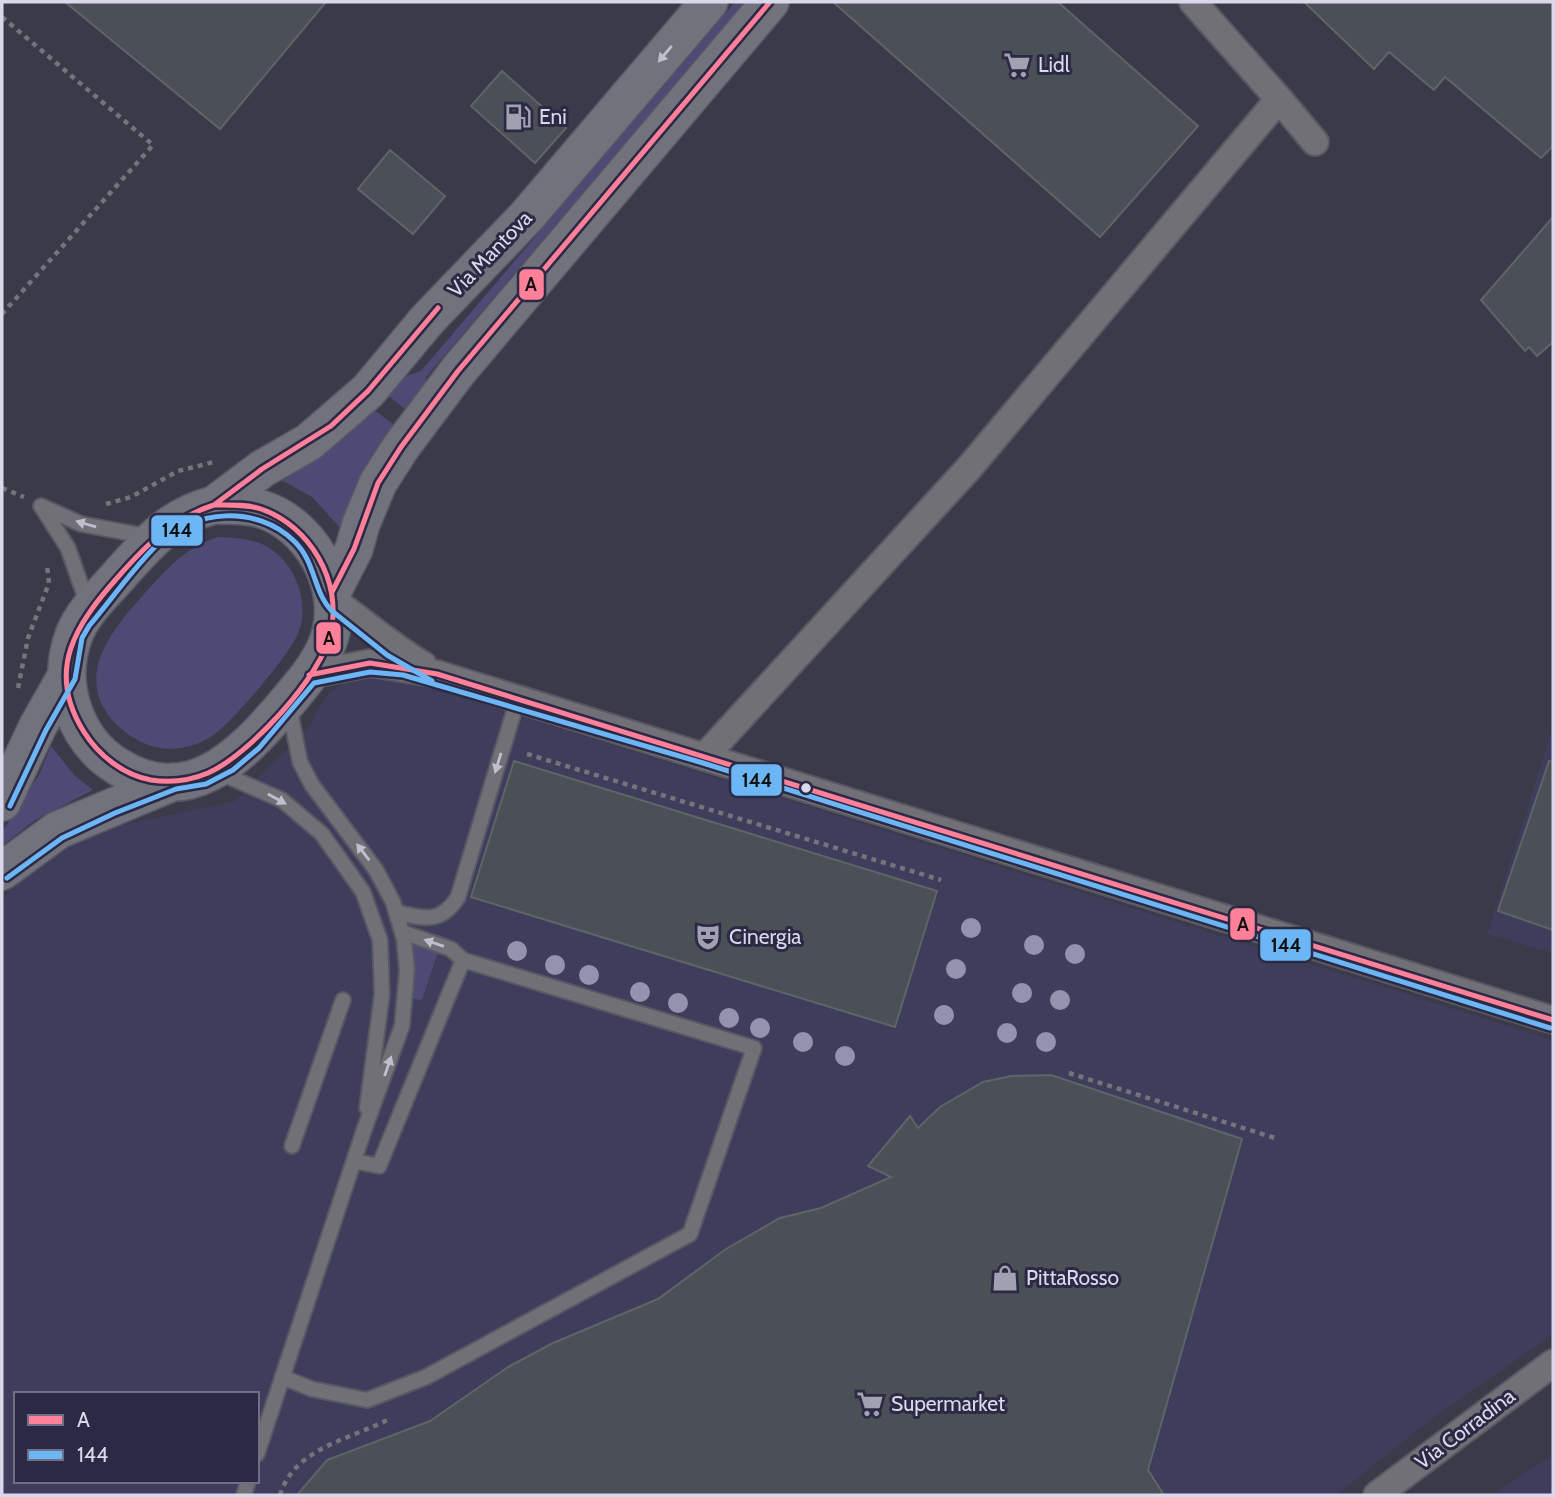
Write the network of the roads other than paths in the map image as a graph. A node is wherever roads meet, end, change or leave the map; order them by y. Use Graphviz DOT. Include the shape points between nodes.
graph roads {
  1 [pos="709,2"];
  2 [pos="770,2"];
  3 [pos="1193,2"];
  4 [pos="1279,99"];
  5 [pos="1315,142"];
  6 [pos="214,505"];
  7 [pos="152,537"];
  8 [pos="333,597"];
  9 [pos="89,610"];
  10 [pos="437,674"];
  11 [pos="67,675"];
  12 [pos="299,688"];
  13 [pos="518,698"];
  14 [pos="706,755"];
  15 [pos="216,771"];
  16 [pos="174,781"];
  17 [pos="2,802"];
  18 [pos="2,871"];
  19 [pos="396,912"];
  20 [pos="402,932"];
  21 [pos="463,960"];
  22 [pos="343,999"];
  23 [pos="1553,1020"];
  24 [pos="364,1130"];
  25 [pos="292,1146"];
  26 [pos="354,1161"];
  27 [pos="1553,1363"];
  28 [pos="282,1377"];
  29 [pos="259,1448"];
  30 [pos="1377,1495"];
  1 -- 6 [label="main road, Via Mantova, one-way" via="527,216 427,320 368,391 309,442"];
  2 -- 8 [label="main road, Via Mantova" via="467,361 401,447 360,524"];
  3 -- 4 [label="street"];
  4 -- 5 [label="street"];
  4 -- 14 [label="street" via="969,468"];
  6 -- 7 [label="main road, Via Mantova" via="181,516"];
  6 -- 8 [label="main road, Via Mantova" via="262,510 292,527 319,558"];
  7 -- 9 [label="main road, Via Mantova"];
  7 -- 9 [label="lane, one-way" via="81,524 41,506 68,548"];
  8 -- 10 [label="street" via="385,643"];
  8 -- 12 [label="main road, Via Mantova" via="331,632"];
  9 -- 11 [label="main road, Via Mantova" via="74,635"];
  10 -- 12 [label="street" via="370,663"];
  10 -- 13 [label="street"];
  11 -- 16 [label="main road, Via Mantova" via="74,715 96,748 132,773"];
  11 -- 17 [label="main road, Via Mantova"];
  12 -- 15 [label="main road, Via Mantova" via="247,747"];
  19 -- 12 [label="lane, one-way" via="376,870 300,762"];
  13 -- 14 [label="street"];
  13 -- 19 [label="lane, one-way" via="458,897 440,917 426,920"];
  14 -- 23 [label="street"];
  15 -- 16 [label="main road, Via Mantova"];
  15 -- 24 [label="lane, one-way" via="282,800 322,834 363,892 380,940 382,994"];
  16 -- 18 [label="main road, Via Mantova" via="58,830"];
  19 -- 20 [label="lane"];
  21 -- 20 [label="lane, one-way" via="451,949"];
  24 -- 20 [label="lane, one-way" via="402,1026 407,970"];
  21 -- 26 [label="lane" via="379,1166"];
  21 -- 28 [label="lane" via="754,1048 690,1234 426,1377 367,1400 312,1389"];
  22 -- 25 [label="lane"];
  24 -- 26 [label="lane"];
  26 -- 28 [label="lane"];
  27 -- 30 [label="street, Via Corradina"];
  28 -- 29 [label="lane"];
}
